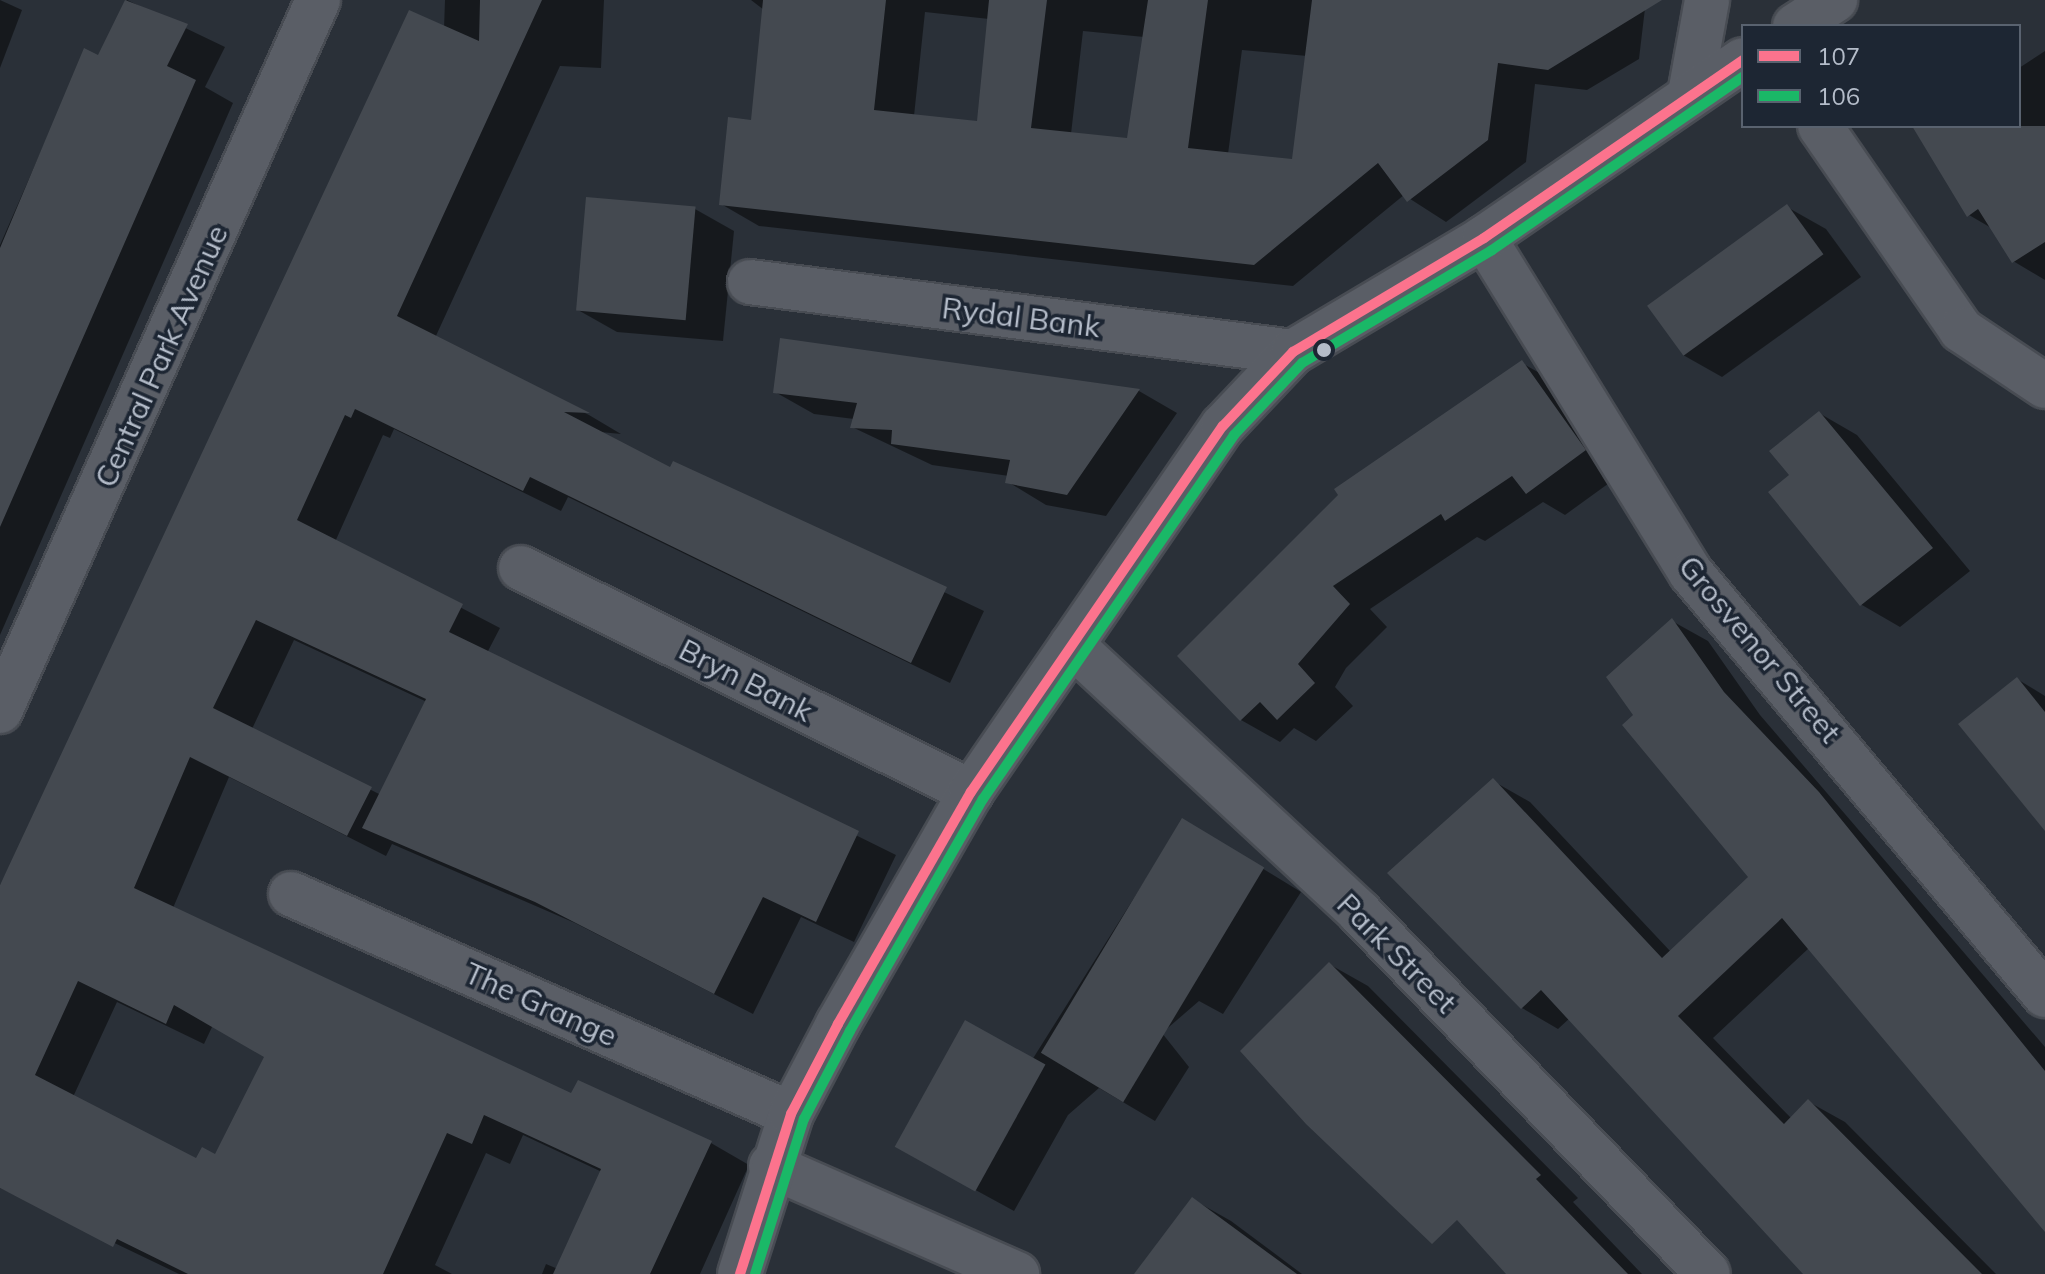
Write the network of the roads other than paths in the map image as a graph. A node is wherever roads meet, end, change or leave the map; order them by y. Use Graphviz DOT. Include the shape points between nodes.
graph roads {
  1 [pos="318,0"];
  2 [pos="1707,0"];
  3 [pos="1835,0"];
  4 [pos="1798,24"];
  5 [pos="1741,61"];
  6 [pos="1690,94"];
  7 [pos="1821,128"];
  8 [pos="1484,238"];
  9 [pos="750,282"];
  10 [pos="1293,352"];
  11 [pos="2045,386"];
  12 [pos="521,568"];
  13 [pos="1072,645"];
  14 [pos="0,711"];
  15 [pos="971,792"];
  16 [pos="291,894"];
  17 [pos="2045,995"];
  18 [pos="791,1114"];
  19 [pos="771,1166"];
  20 [pos="740,1274"];
  21 [pos="1017,1274"];
  22 [pos="1708,1274"];
  1 -- 14 [label="street, Central Park Avenue"];
  2 -- 6 [label="street"];
  3 -- 4 [label="street"];
  5 -- 6 [label="street"];
  6 -- 8 [label="street"];
  7 -- 11 [label="street" via="1961,330"];
  8 -- 10 [label="street"];
  8 -- 17 [label="street, Grosvenor Street" via="1691,573"];
  9 -- 10 [label="street, Rydal Bank"];
  10 -- 13 [label="street" via="1223,426"];
  12 -- 15 [label="street, Bryn Bank"];
  13 -- 15 [label="street"];
  13 -- 22 [label="street, Park Street" via="1360,913"];
  15 -- 18 [label="street"];
  16 -- 18 [label="street, The Grange"];
  18 -- 19 [label="street"];
  19 -- 20 [label="street"];
  19 -- 21 [label="street"];
}
